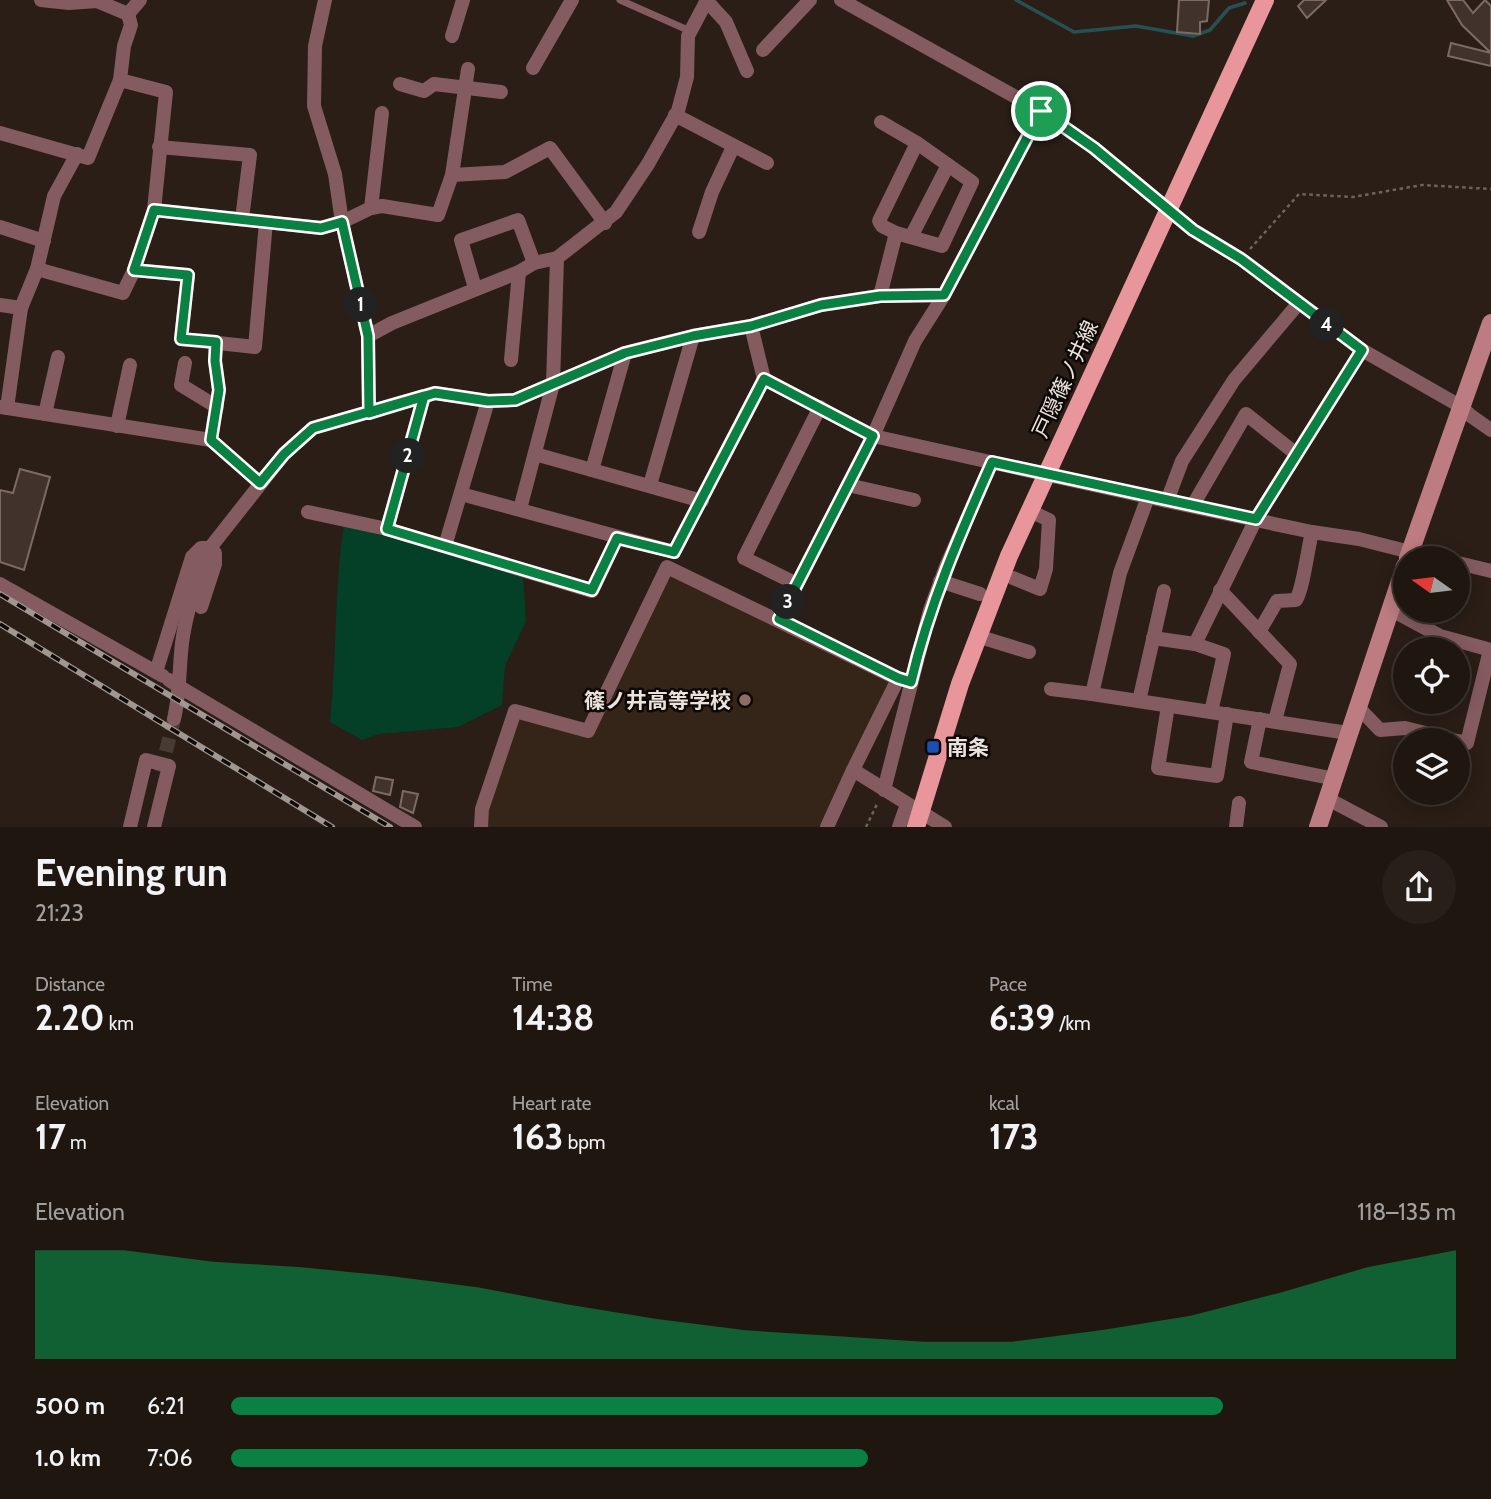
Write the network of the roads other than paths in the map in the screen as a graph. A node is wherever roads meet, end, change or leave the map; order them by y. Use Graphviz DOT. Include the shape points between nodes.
graph roads {
  1 [pos="41,0"];
  2 [pos="140,0"];
  3 [pos="325,0"];
  4 [pos="463,0"];
  5 [pos="620,0"];
  6 [pos="706,0"];
  7 [pos="810,0"];
  8 [pos="841,0"];
  9 [pos="1265,0"];
  10 [pos="565,2"];
  11 [pos="128,14"];
  12 [pos="691,32"];
  13 [pos="452,36"];
  14 [pos="763,50"];
  15 [pos="533,68"];
  16 [pos="468,69"];
  17 [pos="747,71"];
  18 [pos="120,80"];
  19 [pos="400,84"];
  20 [pos="466,88"];
  21 [pos="501,92"];
  22 [pos="1041,111"];
  23 [pos="383,113"];
  24 [pos="675,116"];
  25 [pos="881,122"];
  26 [pos="0,133"];
  27 [pos="917,143"];
  28 [pos="159,147"];
  29 [pos="733,147"];
  30 [pos="77,154"];
  31 [pos="767,163"];
  32 [pos="948,165"];
  33 [pos="452,175"];
  34 [pos="371,208"];
  35 [pos="154,210"];
  36 [pos="1168,211"];
  37 [pos="242,219"];
  38 [pos="266,222"];
  39 [pos="342,222"];
  40 [pos="605,223"];
  41 [pos="0,227"];
  42 [pos="699,232"];
  43 [pos="904,235"];
  44 [pos="44,241"];
  45 [pos="942,246"];
  46 [pos="966,255"];
  47 [pos="557,258"];
  48 [pos="534,262"];
  49 [pos="37,269"];
  50 [pos="134,270"];
  51 [pos="519,272"];
  52 [pos="475,288"];
  53 [pos="944,295"];
  54 [pos="880,296"];
  55 [pos="1298,304"];
  56 [pos="0,305"];
  57 [pos="21,308"];
  58 [pos="1491,323"];
  59 [pos="751,326"];
  60 [pos="368,336"];
  61 [pos="693,336"];
  62 [pos="216,342"];
  63 [pos="1362,350"];
  64 [pos="625,353"];
  65 [pos="58,357"];
  66 [pos="511,360"];
  67 [pos="185,363"];
  68 [pos="130,365"];
  69 [pos="764,379"];
  70 [pos="553,384"];
  71 [pos="424,396"];
  72 [pos="488,401"];
  73 [pos="1460,406"];
  74 [pos="3,407"];
  75 [pos="217,407"];
  76 [pos="820,407"];
  77 [pos="369,413"];
  78 [pos="45,414"];
  79 [pos="117,426"];
  80 [pos="1491,430"];
  81 [pos="873,436"];
  82 [pos="211,440"];
  83 [pos="1295,453"];
  84 [pos="535,454"];
  85 [pos="992,462"];
  86 [pos="592,470"];
  87 [pos="1046,475"];
  88 [pos="260,483"];
  89 [pos="649,485"];
  90 [pos="848,485"];
  91 [pos="461,494"];
  92 [pos="1147,497"];
  93 [pos="914,500"];
  94 [pos="1167,500"];
  95 [pos="702,501"];
  96 [pos="1193,505"];
  97 [pos="520,509"];
  98 [pos="1030,511"];
  99 [pos="308,512"];
  100 [pos="1256,519"];
  101 [pos="387,529"];
  102 [pos="1312,532"];
  103 [pos="617,538"];
  104 [pos="445,546"];
  105 [pos="1412,546"];
  106 [pos="211,548"];
  107 [pos="1393,553"];
  108 [pos="1470,566"];
  109 [pos="1491,570"];
  110 [pos="1013,578"];
  111 [pos="940,582"];
  112 [pos="797,583"];
  113 [pos="0,584"];
  114 [pos="1220,590"];
  115 [pos="1164,591"];
  116 [pos="980,594"];
  117 [pos="1393,601"];
  118 [pos="1390,609"];
  119 [pos="779,619"];
  120 [pos="1259,632"];
  121 [pos="977,636"];
  122 [pos="1153,638"];
  123 [pos="1195,644"];
  124 [pos="1491,650"];
  125 [pos="1029,652"];
  126 [pos="156,672"];
  127 [pos="904,680"];
  128 [pos="1051,689"];
  129 [pos="185,690"];
  130 [pos="1092,694"];
  131 [pos="1139,701"];
  132 [pos="1168,706"];
  133 [pos="1357,706"];
  134 [pos="1212,712"];
  135 [pos="1227,713"];
  136 [pos="174,719"];
  137 [pos="1260,719"];
  138 [pos="1275,721"];
  139 [pos="1393,729"];
  140 [pos="1470,731"];
  141 [pos="1348,733"];
  142 [pos="853,770"];
  143 [pos="161,772"];
  144 [pos="1335,779"];
  145 [pos="884,790"];
  146 [pos="1328,799"];
  147 [pos="1239,803"];
  148 [pos="921,818"];
  149 [pos="130,827"];
  150 [pos="146,827"];
  151 [pos="154,827"];
  152 [pos="415,827"];
  153 [pos="481,827"];
  154 [pos="827,827"];
  155 [pos="899,827"];
  156 [pos="945,827"];
  157 [pos="1236,827"];
  158 [pos="1318,827"];
  159 [pos="1381,827"];
  1 -- 11 [label="street" via="97,1"];
  2 -- 11 [label="street"];
  3 -- 39 [label="street" via="315,46 314,106 335,174"];
  4 -- 13 [label="street"];
  5 -- 12 [label="lane"];
  6 -- 12 [label="street"];
  6 -- 17 [label="street" via="726,22"];
  7 -- 14 [label="street"];
  8 -- 22 [label="street"];
  9 -- 36 [label="main road, 戸隠篠ノ井線"];
  10 -- 15 [label="street"];
  11 -- 18 [label="street" via="131,25"];
  12 -- 24 [label="street" via="687,78"];
  16 -- 20 [label="street"];
  18 -- 28 [label="street" via="166,92"];
  18 -- 30 [label="street" via="88,158"];
  19 -- 20 [label="street" via="424,91 434,84"];
  20 -- 21 [label="street"];
  20 -- 33 [label="street"];
  22 -- 36 [label="street" via="1094,148"];
  22 -- 46 [label="street"];
  23 -- 34 [label="street"];
  24 -- 29 [label="street"];
  24 -- 40 [label="street" via="648,164"];
  25 -- 27 [label="street"];
  26 -- 30 [label="street"];
  27 -- 32 [label="street"];
  27 -- 43 [label="street" via="879,220 882,226"];
  28 -- 35 [label="street"];
  28 -- 37 [label="street" via="250,155"];
  29 -- 31 [label="street"];
  29 -- 42 [label="street"];
  30 -- 44 [label="street" via="54,196"];
  32 -- 43 [label="street"];
  32 -- 45 [label="street" via="972,182"];
  33 -- 34 [label="street" via="438,215"];
  33 -- 40 [label="street" via="505,172 551,148"];
  34 -- 39 [label="street"];
  35 -- 37 [label="street"];
  35 -- 50 [label="street"];
  36 -- 55 [label="street"];
  36 -- 87 [label="main road, 戸隠篠ノ井線"];
  37 -- 38 [label="street"];
  38 -- 39 [label="street" via="321,228"];
  38 -- 62 [label="street" via="256,347"];
  39 -- 60 [label="street"];
  40 -- 47 [label="street"];
  41 -- 44 [label="street"];
  43 -- 45 [label="street"];
  43 -- 54 [label="street"];
  44 -- 49 [label="street"];
  45 -- 46 [label="street"];
  46 -- 53 [label="street"];
  47 -- 48 [label="street"];
  47 -- 70 [label="street"];
  48 -- 51 [label="street"];
  48 -- 52 [label="street" via="518,220 461,240"];
  49 -- 50 [label="street" via="123,293"];
  49 -- 57 [label="street"];
  50 -- 62 [label="street" via="188,275 181,339"];
  51 -- 52 [label="street"];
  51 -- 66 [label="street"];
  52 -- 60 [label="street"];
  53 -- 54 [label="street"];
  53 -- 81 [label="street" via="915,341"];
  54 -- 59 [label="street" via="821,305"];
  55 -- 63 [label="street"];
  55 -- 94 [label="street" via="1234,380 1182,461"];
  56 -- 57 [label="street"];
  57 -- 74 [label="street"];
  58 -- 73 [label="street"];
  59 -- 61 [label="street"];
  59 -- 69 [label="street"];
  60 -- 77 [label="street"];
  61 -- 64 [label="street"];
  61 -- 89 [label="street"];
  62 -- 75 [label="street"];
  63 -- 73 [label="street"];
  63 -- 83 [label="street"];
  64 -- 70 [label="street"];
  64 -- 86 [label="street"];
  65 -- 78 [label="street"];
  67 -- 75 [label="street" via="181,385"];
  68 -- 79 [label="street"];
  69 -- 76 [label="street"];
  69 -- 95 [label="street"];
  70 -- 72 [label="street" via="515,400"];
  70 -- 84 [label="street"];
  71 -- 72 [label="street" via="435,393"];
  71 -- 77 [label="street"];
  71 -- 101 [label="street"];
  72 -- 91 [label="street"];
  73 -- 80 [label="street"];
  73 -- 105 [label="street"];
  74 -- 78 [label="street"];
  75 -- 82 [label="street"];
  76 -- 81 [label="street"];
  76 -- 112 [label="street" via="744,558"];
  77 -- 88 [label="street" via="313,428"];
  78 -- 79 [label="street"];
  79 -- 82 [label="street"];
  81 -- 85 [label="street"];
  81 -- 90 [label="street"];
  82 -- 88 [label="street"];
  83 -- 96 [label="street" via="1246,414"];
  83 -- 100 [label="street"];
  84 -- 86 [label="street"];
  84 -- 97 [label="street"];
  85 -- 87 [label="street"];
  85 -- 111 [label="street"];
  86 -- 89 [label="street"];
  87 -- 92 [label="street"];
  87 -- 98 [label="main road, 戸隠篠ノ井線"];
  88 -- 106 [label="street"];
  89 -- 95 [label="street"];
  90 -- 93 [label="street"];
  90 -- 112 [label="street"];
  91 -- 97 [label="street"];
  91 -- 104 [label="street"];
  92 -- 94 [label="street"];
  92 -- 130 [label="street" via="1120,573"];
  94 -- 96 [label="street"];
  95 -- 103 [label="street" via="674,552"];
  96 -- 100 [label="street"];
  97 -- 103 [label="street"];
  98 -- 110 [label="street" via="1049,520 1046,569 1040,589"];
  98 -- 121 [label="main road, 戸隠篠ノ井線"];
  99 -- 101 [label="street"];
  100 -- 102 [label="street"];
  100 -- 114 [label="street"];
  101 -- 104 [label="street"];
  102 -- 107 [label="street" via="1359,539"];
  102 -- 120 [label="street" via="1300,594 1296,600 1277,601"];
  103 -- 104 [label="street" via="592,590"];
  106 -- 126 [label="street" via="201,548 192,557"];
  106 -- 129 [label="street" via="215,564 190,645"];
  106 -- 136 [label="street" via="183,636"];
  108 -- 109 [label="street"];
  111 -- 116 [label="street"];
  111 -- 127 [label="street"];
  112 -- 119 [label="street"];
  113 -- 126 [label="street"];
  114 -- 120 [label="street"];
  114 -- 123 [label="street"];
  115 -- 122 [label="street"];
  117 -- 118 [label="street"];
  118 -- 124 [label="street" via="1440,636"];
  118 -- 133 [label="street"];
  119 -- 127 [label="street"];
  119 -- 153 [label="street" via="667,566 588,731 515,711 482,809"];
  120 -- 138 [label="street" via="1290,664"];
  121 -- 125 [label="street"];
  121 -- 148 [label="main road, 戸隠篠ノ井線"];
  122 -- 123 [label="street"];
  122 -- 131 [label="street"];
  123 -- 134 [label="street" via="1224,654"];
  124 -- 140 [label="street"];
  126 -- 129 [label="street, bridge"];
  127 -- 142 [label="street"];
  127 -- 145 [label="street"];
  128 -- 130 [label="street"];
  129 -- 152 [label="street"];
  130 -- 131 [label="street"];
  131 -- 132 [label="street"];
  132 -- 134 [label="street"];
  132 -- 135 [label="street" via="1158,768 1217,776"];
  133 -- 139 [label="street" via="1380,730"];
  133 -- 141 [label="street"];
  134 -- 135 [label="street"];
  135 -- 137 [label="street"];
  137 -- 138 [label="street"];
  137 -- 144 [label="street" via="1251,762"];
  138 -- 141 [label="street"];
  141 -- 144 [label="street"];
  142 -- 145 [label="street"];
  142 -- 154 [label="street"];
  143 -- 150 [label="street"];
  144 -- 146 [label="street"];
  145 -- 148 [label="street"];
  146 -- 158 [label="street"];
  146 -- 159 [label="street"];
  147 -- 157 [label="street"];
  148 -- 155 [label="street"];
  148 -- 156 [label="street"];
  149 -- 151 [label="street" via="146,760 169,766"];
}
